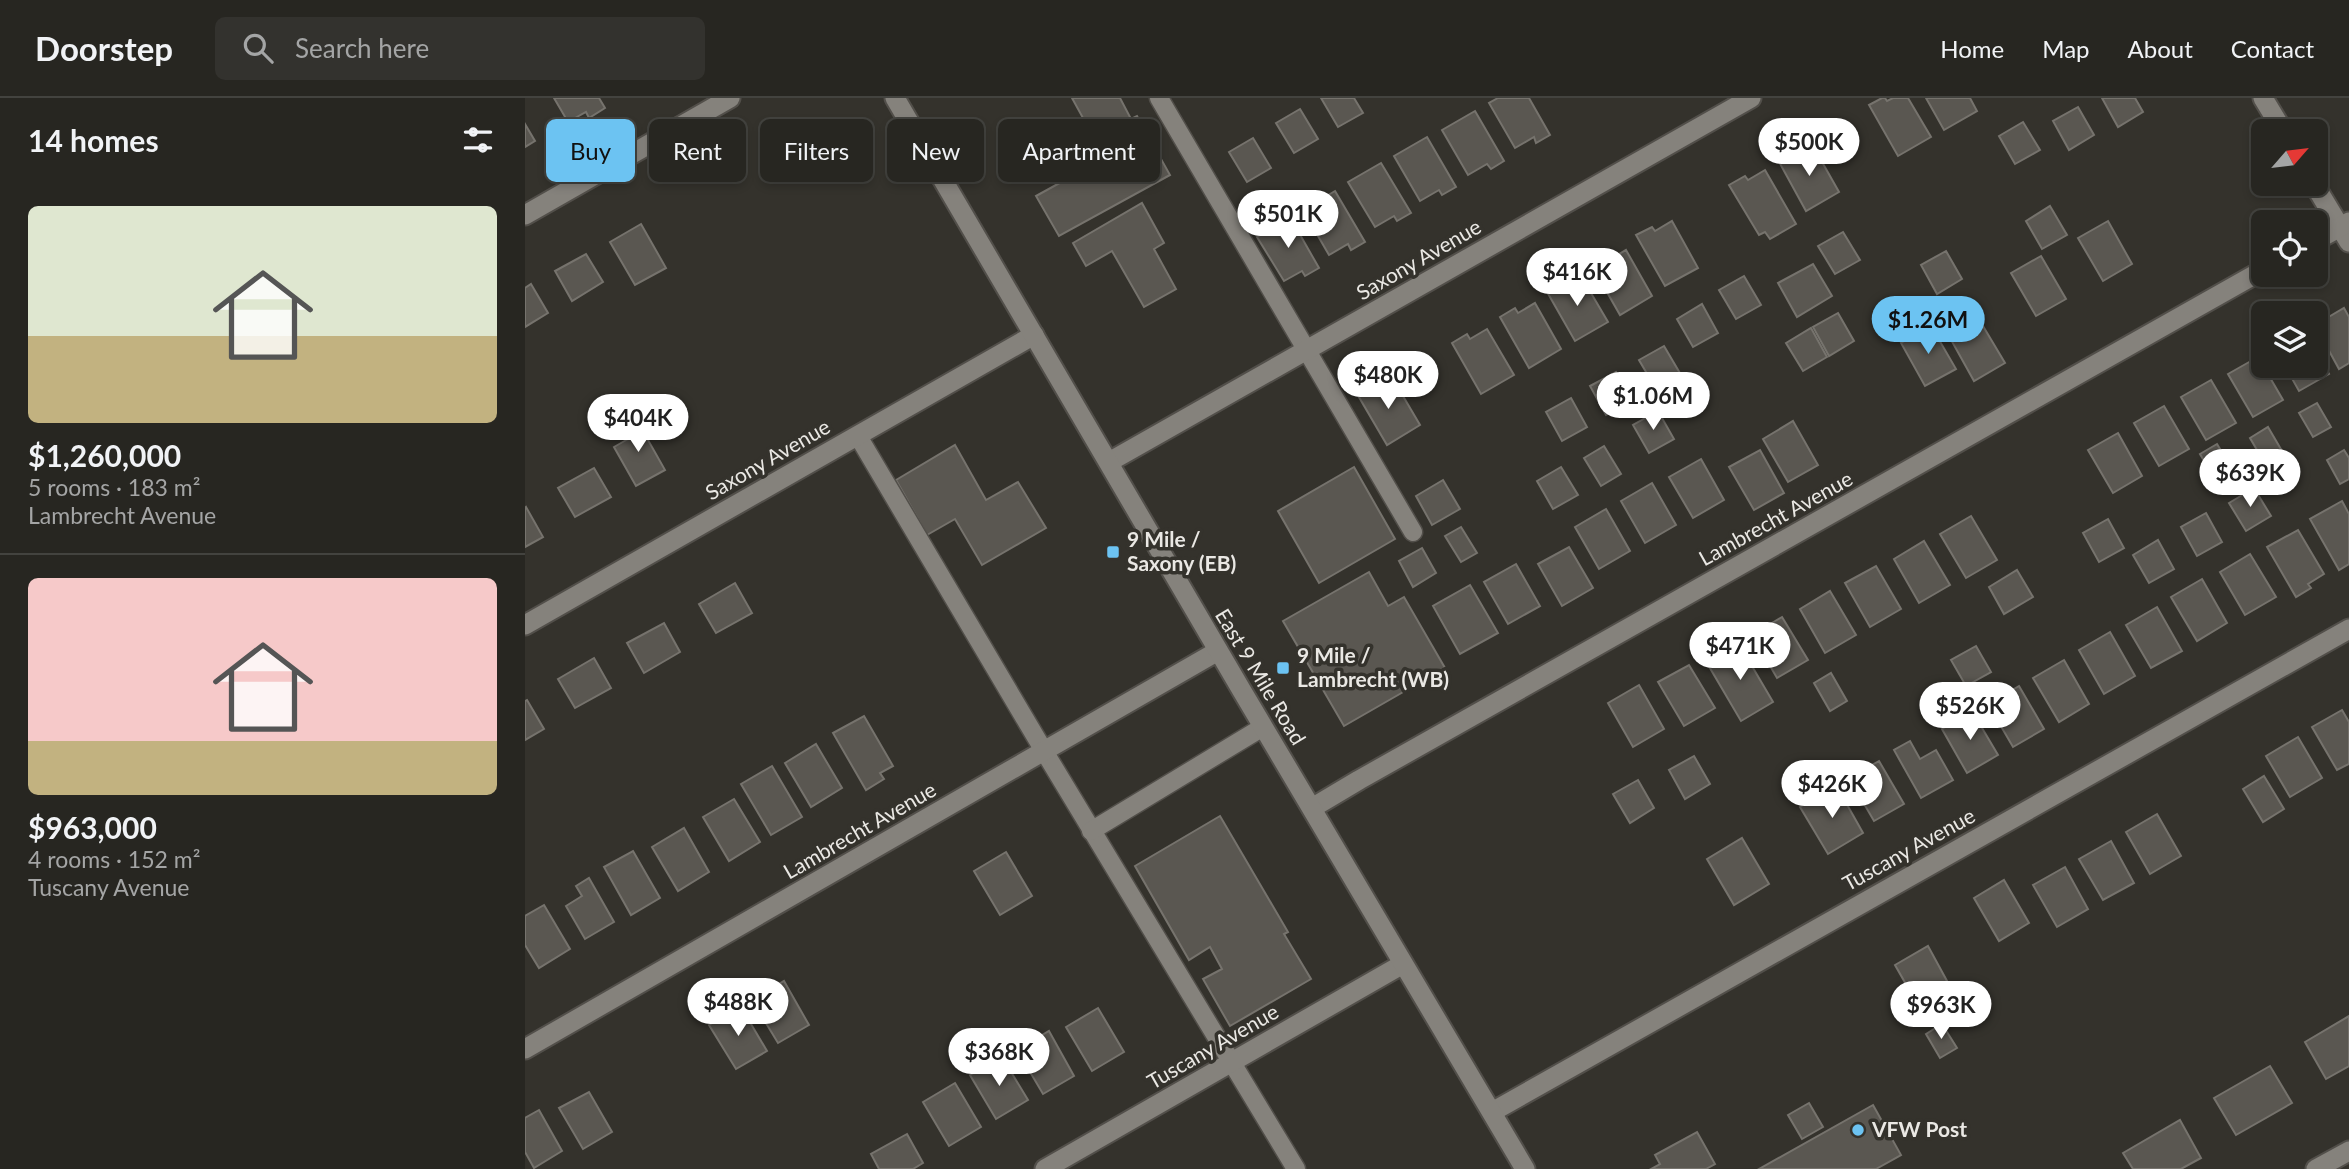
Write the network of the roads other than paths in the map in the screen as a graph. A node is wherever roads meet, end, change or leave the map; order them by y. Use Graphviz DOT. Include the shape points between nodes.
graph roads {
  1 [pos="895,98"];
  2 [pos="1159,98"];
  3 [pos="1751,98"];
  4 [pos="2263,98"];
  5 [pos="725,99"];
  6 [pos="2276,119"];
  7 [pos="2322,196"];
  8 [pos="525,215"];
  9 [pos="2346,230"];
  10 [pos="2328,236"];
  11 [pos="2251,277"];
  12 [pos="1034,335"];
  13 [pos="1305,351"];
  14 [pos="858,436"];
  15 [pos="1109,462"];
  16 [pos="1413,533"];
  17 [pos="525,625"];
  18 [pos="2349,629"];
  19 [pos="1218,651"];
  20 [pos="1263,727"];
  21 [pos="1044,751"];
  22 [pos="1312,808"];
  23 [pos="1091,831"];
  24 [pos="1403,964"];
  25 [pos="525,1049"];
  26 [pos="1232,1062"];
  27 [pos="1492,1112"];
  28 [pos="2349,1151"];
  29 [pos="1045,1169"];
  30 [pos="1296,1169"];
  31 [pos="1525,1169"];
  32 [pos="2316,1169"];
  1 -- 12 [label="street, East 9 Mile Road"];
  2 -- 13 [label="lane"];
  3 -- 13 [label="street, Saxony Avenue"];
  4 -- 6 [label="street"];
  5 -- 8 [label="street"];
  7 -- 9 [label="street"];
  9 -- 10 [label="street"];
  11 -- 22 [label="street, Lambrecht Avenue"];
  12 -- 14 [label="street, Saxony Avenue"];
  12 -- 15 [label="street, East 9 Mile Road"];
  13 -- 15 [label="street, Saxony Avenue"];
  13 -- 16 [label="lane"];
  14 -- 17 [label="street, Saxony Avenue"];
  14 -- 21 [label="lane"];
  15 -- 19 [label="street, East 9 Mile Road"];
  18 -- 27 [label="street, Tuscany Avenue"];
  19 -- 20 [label="street, East 9 Mile Road"];
  19 -- 21 [label="street, Lambrecht Avenue"];
  20 -- 22 [label="street, East 9 Mile Road"];
  20 -- 23 [label="lane"];
  21 -- 23 [label="lane"];
  21 -- 25 [label="street, Lambrecht Avenue"];
  22 -- 24 [label="street, East 9 Mile Road"];
  23 -- 26 [label="lane"];
  24 -- 26 [label="street, Tuscany Avenue"];
  24 -- 27 [label="street, East 9 Mile Road"];
  26 -- 29 [label="street, Tuscany Avenue"];
  26 -- 30 [label="lane"];
  27 -- 31 [label="street, East 9 Mile Road"];
  28 -- 32 [label="street"];
}
